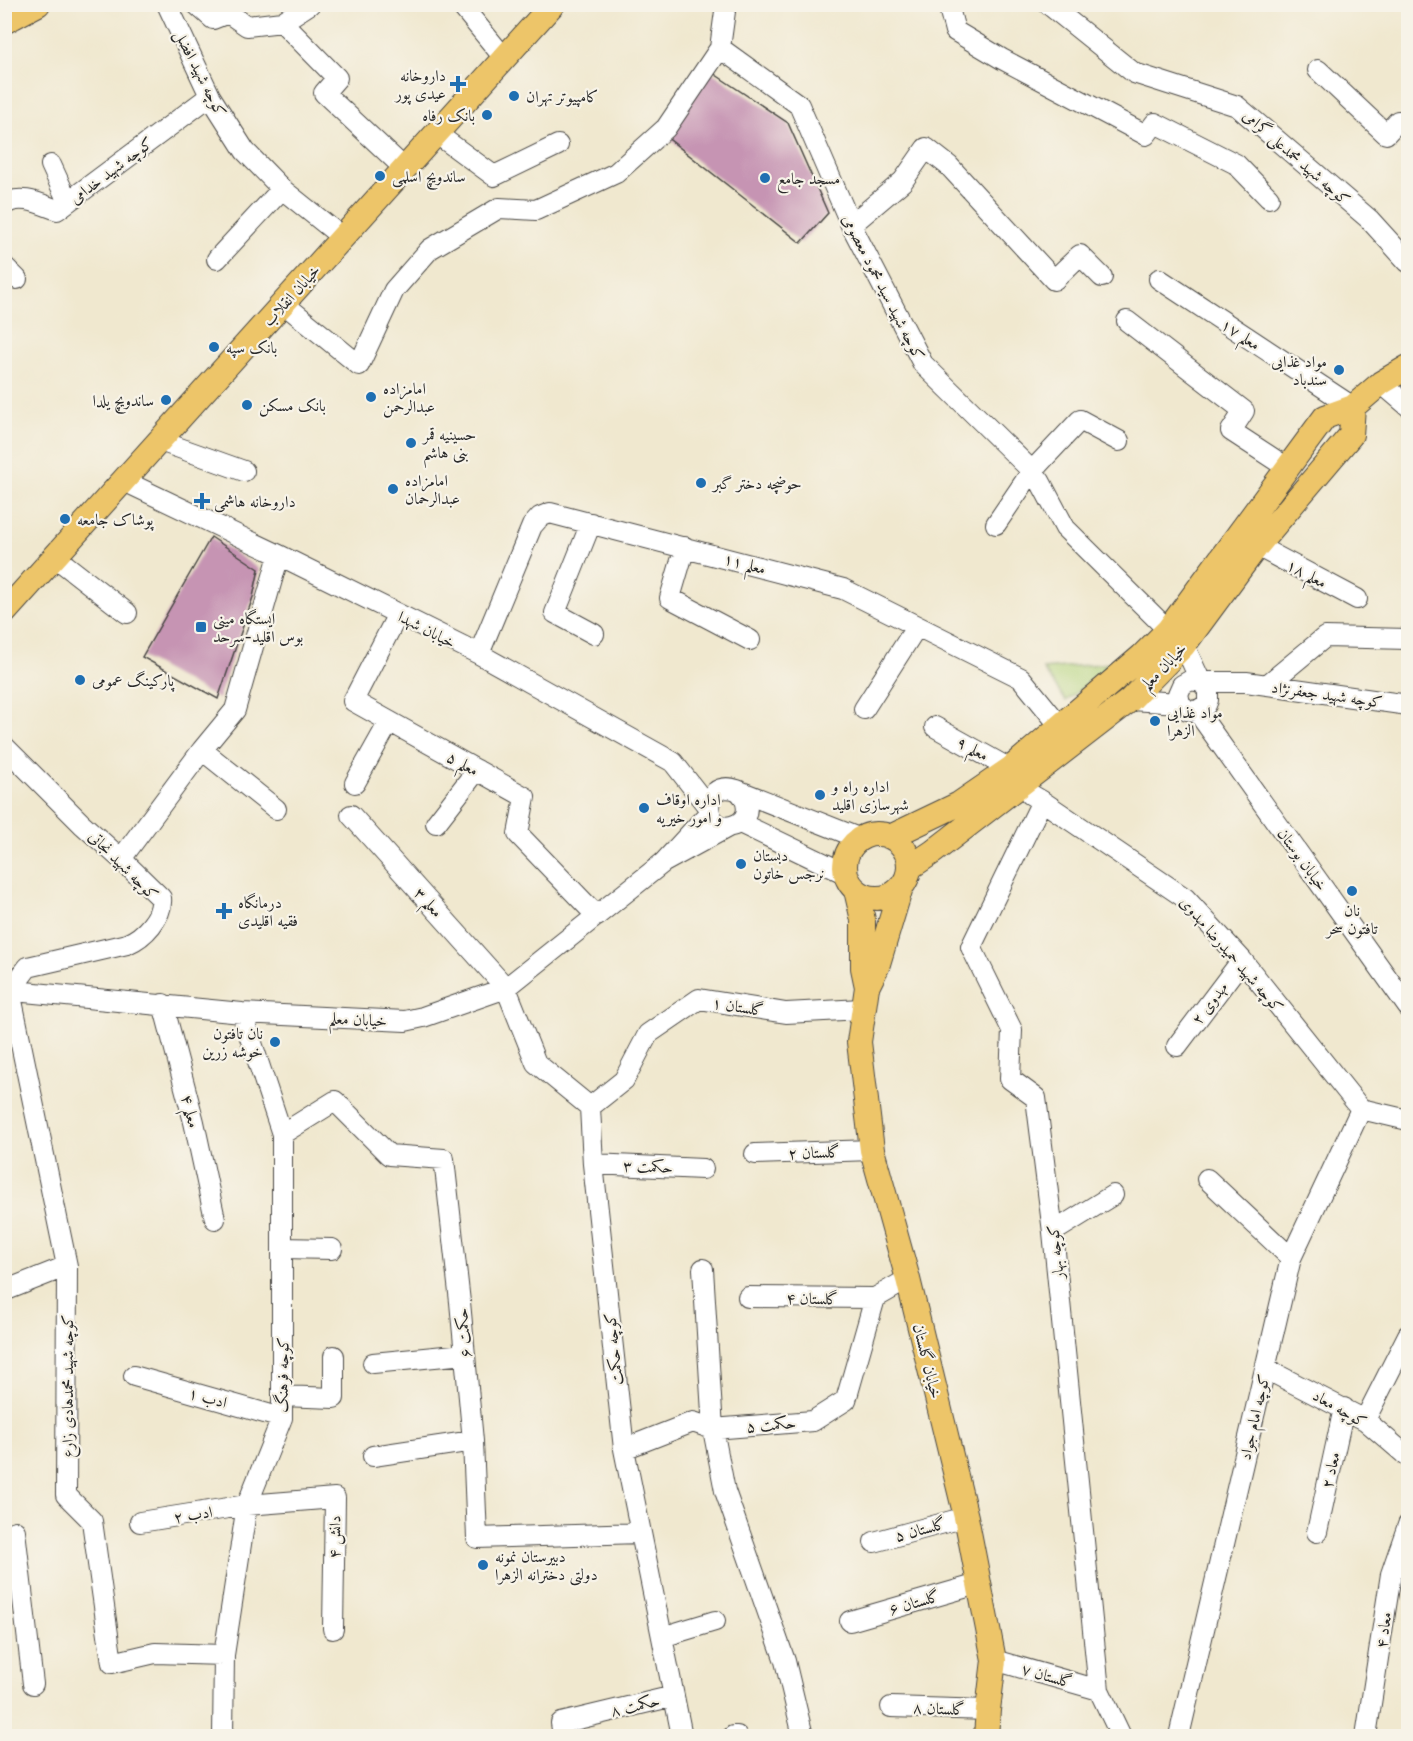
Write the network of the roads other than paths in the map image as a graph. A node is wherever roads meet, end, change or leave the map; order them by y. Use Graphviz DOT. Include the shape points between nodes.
graph roads {
  1 [pos="38,4"];
  2 [pos="167,4"];
  3 [pos="196,4"];
  4 [pos="310,4"];
  5 [pos="460,4"];
  6 [pos="553,4"];
  7 [pos="726,4"];
  8 [pos="948,4"];
  9 [pos="1048,4"];
  10 [pos="4,22"];
  11 [pos="282,22"];
  12 [pos="720,48"];
  13 [pos="504,58"];
  14 [pos="1318,70"];
  15 [pos="210,96"];
  16 [pos="1408,121"];
  17 [pos="437,134"];
  18 [pos="558,145"];
  19 [pos="51,165"];
  20 [pos="405,169"];
  21 [pos="282,189"];
  22 [pos="1269,198"];
  23 [pos="68,202"];
  24 [pos="4,205"];
  25 [pos="851,225"];
  26 [pos="343,238"];
  27 [pos="217,260"];
  28 [pos="1408,262"];
  29 [pos="1102,277"];
  30 [pos="1159,279"];
  31 [pos="284,304"];
  32 [pos="1127,321"];
  33 [pos="1408,367"];
  34 [pos="1382,383"];
  35 [pos="1408,406"];
  36 [pos="1353,407"];
  37 [pos="160,441"];
  38 [pos="1119,441"];
  39 [pos="1286,467"];
  40 [pos="244,471"];
  41 [pos="1032,471"];
  42 [pos="124,481"];
  43 [pos="591,523"];
  44 [pos="996,524"];
  45 [pos="1257,546"];
  46 [pos="685,547"];
  47 [pos="279,555"];
  48 [pos="55,557"];
  49 [pos="1357,599"];
  50 [pos="6,607"];
  51 [pos="127,613"];
  52 [pos="398,614"];
  53 [pos="917,626"];
  54 [pos="594,634"];
  55 [pos="1176,638"];
  56 [pos="1408,639"];
  57 [pos="750,640"];
  58 [pos="478,654"];
  59 [pos="1267,685"];
  60 [pos="1197,699"];
  61 [pos="1130,700"];
  62 [pos="1408,705"];
  63 [pos="864,709"];
  64 [pos="389,722"];
  65 [pos="1060,726"];
  66 [pos="935,727"];
  67 [pos="4,747"];
  68 [pos="202,750"];
  69 [pos="477,770"];
  70 [pos="1014,778"];
  71 [pos="356,783"];
  72 [pos="737,790"];
  73 [pos="1042,801"];
  74 [pos="276,809"];
  75 [pos="709,810"];
  76 [pos="351,815"];
  77 [pos="436,823"];
  78 [pos="734,825"];
  79 [pos="890,837"];
  80 [pos="861,838"];
  81 [pos="122,859"];
  82 [pos="664,862"];
  83 [pos="905,878"];
  84 [pos="851,882"];
  85 [pos="597,916"];
  86 [pos="1242,960"];
  87 [pos="506,988"];
  88 [pos="7,990"];
  89 [pos="865,998"];
  90 [pos="163,1004"];
  91 [pos="1408,1007"];
  92 [pos="242,1012"];
  93 [pos="1177,1046"];
  94 [pos="590,1107"];
  95 [pos="1361,1109"];
  96 [pos="1408,1119"];
  97 [pos="282,1134"];
  98 [pos="872,1150"];
  99 [pos="755,1154"];
  100 [pos="593,1164"];
  101 [pos="703,1169"];
  102 [pos="1207,1179"];
  103 [pos="1113,1195"];
  104 [pos="215,1219"];
  105 [pos="1053,1232"];
  106 [pos="282,1248"];
  107 [pos="332,1249"];
  108 [pos="1291,1258"];
  109 [pos="67,1266"];
  110 [pos="702,1269"];
  111 [pos="908,1279"];
  112 [pos="4,1291"];
  113 [pos="748,1297"];
  114 [pos="874,1298"];
  115 [pos="1408,1335"];
  116 [pos="465,1354"];
  117 [pos="334,1356"];
  118 [pos="373,1363"];
  119 [pos="1266,1369"];
  120 [pos="134,1376"];
  121 [pos="282,1396"];
  122 [pos="1344,1408"];
  123 [pos="282,1418"];
  124 [pos="1365,1420"];
  125 [pos="713,1429"];
  126 [pos="473,1441"];
  127 [pos="624,1449"];
  128 [pos="373,1456"];
  129 [pos="1408,1457"];
  130 [pos="247,1505"];
  131 [pos="966,1517"];
  132 [pos="140,1522"];
  133 [pos="1408,1525"];
  134 [pos="1317,1532"];
  135 [pos="640,1533"];
  136 [pos="4,1535"];
  137 [pos="874,1542"];
  138 [pos="978,1584"];
  139 [pos="850,1621"];
  140 [pos="715,1622"];
  141 [pos="333,1629"];
  142 [pos="662,1637"];
  143 [pos="224,1655"];
  144 [pos="994,1660"];
  145 [pos="33,1684"];
  146 [pos="1099,1690"];
  147 [pos="674,1696"];
  148 [pos="891,1707"];
  149 [pos="988,1710"];
  150 [pos="562,1730"];
  151 [pos="224,1737"];
  152 [pos="682,1737"];
  153 [pos="803,1737"];
  154 [pos="986,1737"];
  155 [pos="1120,1737"];
  156 [pos="1179,1737"];
  157 [pos="1366,1737"];
  1 -- 10 [label="main road"];
  2 -- 15 [label="street, کوچه شهید افضل"];
  3 -- 11 [label="street" via="213,19 228,13 247,26"];
  4 -- 11 [label="street"];
  5 -- 13 [label="street"];
  6 -- 13 [label="main road, خیابان انقلاب"];
  7 -- 12 [label="street"];
  8 -- 22 [label="street" via="955,31 1146,135 1155,123 1236,164"];
  9 -- 28 [label="street, کوچه شهید محمدعلی گرامی" via="1134,73 1237,106 1369,219"];
  11 -- 20 [label="street" via="337,78 324,93"];
  12 -- 25 [label="street, کوچه شهید سید محمود معصومی" via="799,105"];
  12 -- 31 [label="street" via="666,128 616,173 536,210 499,208 430,249 394,290 359,365"];
  13 -- 17 [label="main road, خیابان انقلاب"];
  14 -- 16 [label="street" via="1386,134 1398,121"];
  15 -- 21 [label="street, کوچه شهید افضل" via="245,152"];
  15 -- 23 [label="street, کوچه شهید خدامی"];
  17 -- 18 [label="street" via="494,176"];
  17 -- 20 [label="main road, خیابان انقلاب"];
  19 -- 23 [label="street"];
  20 -- 26 [label="main road, خیابان انقلاب"];
  21 -- 26 [label="street, کوچه شهید افضل"];
  21 -- 27 [label="street"];
  23 -- 24 [label="street, کوچه شهید خدامی" via="57,210 26,200"];
  25 -- 29 [label="street" via="903,181 926,148 949,166 1054,280 1080,255"];
  25 -- 41 [label="street, کوچه شهید سید محمود معصومی" via="922,364"];
  26 -- 31 [label="main road, خیابان انقلاب"];
  30 -- 36 [label="street, معلم ۱۷"];
  31 -- 37 [label="main road, خیابان انقلاب"];
  32 -- 39 [label="street" via="1244,411 1231,431"];
  33 -- 34 [label="main road, خیابان معلم"];
  34 -- 35 [label="street"];
  34 -- 36 [label="main road, خیابان معلم"];
  36 -- 39 [label="main road, خیابان معلم" via="1324,417"];
  36 -- 45 [label="main road, خیابان معلم" via="1351,435"];
  37 -- 40 [label="street"];
  37 -- 42 [label="main road, خیابان انقلاب"];
  38 -- 41 [label="street" via="1080,420"];
  39 -- 55 [label="main road, خیابان معلم"];
  41 -- 44 [label="street"];
  41 -- 55 [label="street, کوچه شهید سید محمود معصومی" via="1065,528"];
  42 -- 47 [label="street, خیابان شهدا"];
  42 -- 48 [label="main road, خیابان انقلاب"];
  43 -- 46 [label="street, معلم ۱۱"];
  43 -- 54 [label="street" via="555,613"];
  43 -- 58 [label="street, معلم ۱۱" via="550,513 532,526"];
  45 -- 49 [label="street, معلم ۱۸"];
  45 -- 55 [label="main road, خیابان معلم"];
  46 -- 53 [label="street, معلم ۱۱" via="843,589"];
  46 -- 57 [label="street" via="670,598"];
  47 -- 52 [label="street, خیابان شهدا"];
  47 -- 68 [label="street" via="235,710"];
  48 -- 50 [label="main road, خیابان انقلاب"];
  48 -- 51 [label="street"];
  52 -- 58 [label="street, خیابان شهدا"];
  52 -- 64 [label="street, معلم ۵" via="353,701"];
  53 -- 63 [label="street"];
  53 -- 65 [label="street, معلم ۱۱" via="1021,678"];
  55 -- 60 [label="street, خیابان بوستان"];
  55 -- 61 [label="main road, خیابان معلم"];
  55 -- 65 [label="main road, خیابان معلم" via="1142,656"];
  56 -- 59 [label="street" via="1324,637"];
  58 -- 75 [label="street, خیابان شهدا" via="673,762"];
  59 -- 60 [label="street, کوچه شهید جعفرنژاد" via="1246,682"];
  59 -- 62 [label="street, کوچه شهید جعفرنژاد"];
  60 -- 61 [label="street"];
  60 -- 91 [label="street, خیابان بوستان"];
  61 -- 70 [label="main road, خیابان معلم"];
  64 -- 69 [label="street, معلم ۵"];
  64 -- 71 [label="street"];
  65 -- 70 [label="main road, خیابان معلم"];
  66 -- 70 [label="street, معلم ۹"];
  67 -- 81 [label="street, کوچه شهید نجاتی"];
  68 -- 74 [label="street"];
  68 -- 81 [label="street"];
  69 -- 77 [label="street"];
  69 -- 85 [label="street, معلم ۵" via="525,797 518,834"];
  70 -- 73 [label="street, کوچه شهید حمیدرضا مهدوی"];
  70 -- 79 [label="main road, خیابان معلم"];
  70 -- 83 [label="main road, خیابان معلم"];
  72 -- 75 [label="street" via="718,790 710,800"];
  72 -- 78 [label="street" via="747,806 744,818"];
  72 -- 80 [label="street"];
  73 -- 86 [label="street, کوچه شهید حمیدرضا مهدوی" via="1185,898"];
  73 -- 105 [label="street, کوچه بهار" via="971,947 1012,1030 1010,1079 1036,1098"];
  75 -- 78 [label="street" via="716,823"];
  75 -- 82 [label="street, خیابان معلم"];
  76 -- 87 [label="street, معلم ۳"];
  78 -- 82 [label="street, خیابان معلم"];
  78 -- 84 [label="street"];
  79 -- 80 [label="main road"];
  79 -- 83 [label="main road" via="908,859"];
  80 -- 84 [label="main road" via="849,850 845,866"];
  81 -- 88 [label="street, کوچه شهید نجاتی" via="161,898 160,909 148,929 127,944 28,967"];
  82 -- 85 [label="street, خیابان معلم"];
  83 -- 84 [label="main road" via="894,893 874,898 865,896"];
  83 -- 89 [label="main road"];
  84 -- 89 [label="main road" via="863,920"];
  85 -- 87 [label="street, خیابان معلم"];
  86 -- 93 [label="street, مهدوی ۲"];
  86 -- 95 [label="street, کوچه شهید حمیدرضا مهدوی"];
  87 -- 92 [label="street, خیابان معلم" via="405,1021"];
  87 -- 94 [label="street" via="536,1063"];
  88 -- 90 [label="street, خیابان معلم"];
  88 -- 109 [label="street, کوچه شهید محمدهادی زارع"];
  89 -- 94 [label="street, گلستان ۱" via="786,1013 699,999 648,1034 624,1080"];
  89 -- 98 [label="main road, خیابان گلستان" via="859,1041"];
  90 -- 92 [label="street, خیابان معلم"];
  90 -- 104 [label="street, معلم ۴"];
  92 -- 97 [label="street, کوچه فرهنگ"];
  94 -- 100 [label="street, کوچه حکمت"];
  95 -- 96 [label="street"];
  95 -- 108 [label="street, کوچه امام جواد"];
  97 -- 106 [label="street, کوچه فرهنگ"];
  97 -- 116 [label="street, حکمت ۶" via="335,1101 389,1155 444,1159"];
  98 -- 99 [label="street, گلستان ۲"];
  98 -- 111 [label="main road, خیابان گلستان"];
  100 -- 101 [label="street, حکمت ۳"];
  100 -- 127 [label="street, کوچه حکمت"];
  102 -- 108 [label="street"];
  103 -- 105 [label="street"];
  105 -- 146 [label="street, کوچه بهار"];
  106 -- 107 [label="street"];
  106 -- 121 [label="street, کوچه فرهنگ"];
  108 -- 119 [label="street, کوچه امام جواد"];
  109 -- 112 [label="street"];
  109 -- 143 [label="street, کوچه شهید محمدهادی زارع" via="66,1495 92,1521 112,1663 155,1653"];
  110 -- 125 [label="street"];
  111 -- 114 [label="street"];
  111 -- 131 [label="main road, خیابان گلستان"];
  113 -- 114 [label="street, گلستان ۴"];
  114 -- 125 [label="street, حکمت ۵" via="846,1400 813,1421"];
  115 -- 124 [label="street"];
  116 -- 118 [label="street"];
  116 -- 126 [label="street, حکمت ۶"];
  117 -- 121 [label="street" via="334,1398"];
  119 -- 122 [label="street, کوچه معاد"];
  119 -- 156 [label="street, کوچه امام جواد"];
  120 -- 123 [label="street, ادب ۱"];
  121 -- 123 [label="street, کوچه فرهنگ"];
  122 -- 124 [label="street, کوچه معاد"];
  122 -- 134 [label="street, معاد ۲"];
  123 -- 130 [label="street, کوچه فرهنگ"];
  124 -- 129 [label="street, کوچه معاد"];
  125 -- 127 [label="street, حکمت ۵" via="693,1422"];
  125 -- 153 [label="street" via="725,1491 785,1661"];
  126 -- 128 [label="street"];
  126 -- 135 [label="street, حکمت ۶" via="477,1538"];
  127 -- 135 [label="street, کوچه حکمت"];
  130 -- 132 [label="street, ادب ۲"];
  130 -- 141 [label="street, دانش ۴" via="335,1498"];
  130 -- 143 [label="street, کوچه فرهنگ"];
  131 -- 137 [label="street, گلستان ۵"];
  131 -- 138 [label="main road, خیابان گلستان"];
  133 -- 157 [label="street, معاد ۴" via="1391,1574"];
  135 -- 142 [label="street, کوچه حکمت"];
  136 -- 145 [label="street" via="15,1531"];
  138 -- 139 [label="street, گلستان ۶"];
  138 -- 144 [label="main road, خیابان گلستان"];
  140 -- 142 [label="street"];
  142 -- 147 [label="street, کوچه حکمت"];
  143 -- 151 [label="street, کوچه فرهنگ"];
  144 -- 146 [label="street, گلستان ۷"];
  144 -- 149 [label="main road, خیابان گلستان"];
  146 -- 155 [label="street, کوچه بهار"];
  147 -- 150 [label="street, حکمت ۸"];
  147 -- 152 [label="street, کوچه حکمت"];
  148 -- 149 [label="street, گلستان ۸"];
  149 -- 154 [label="main road, خیابان گلستان"];
}
